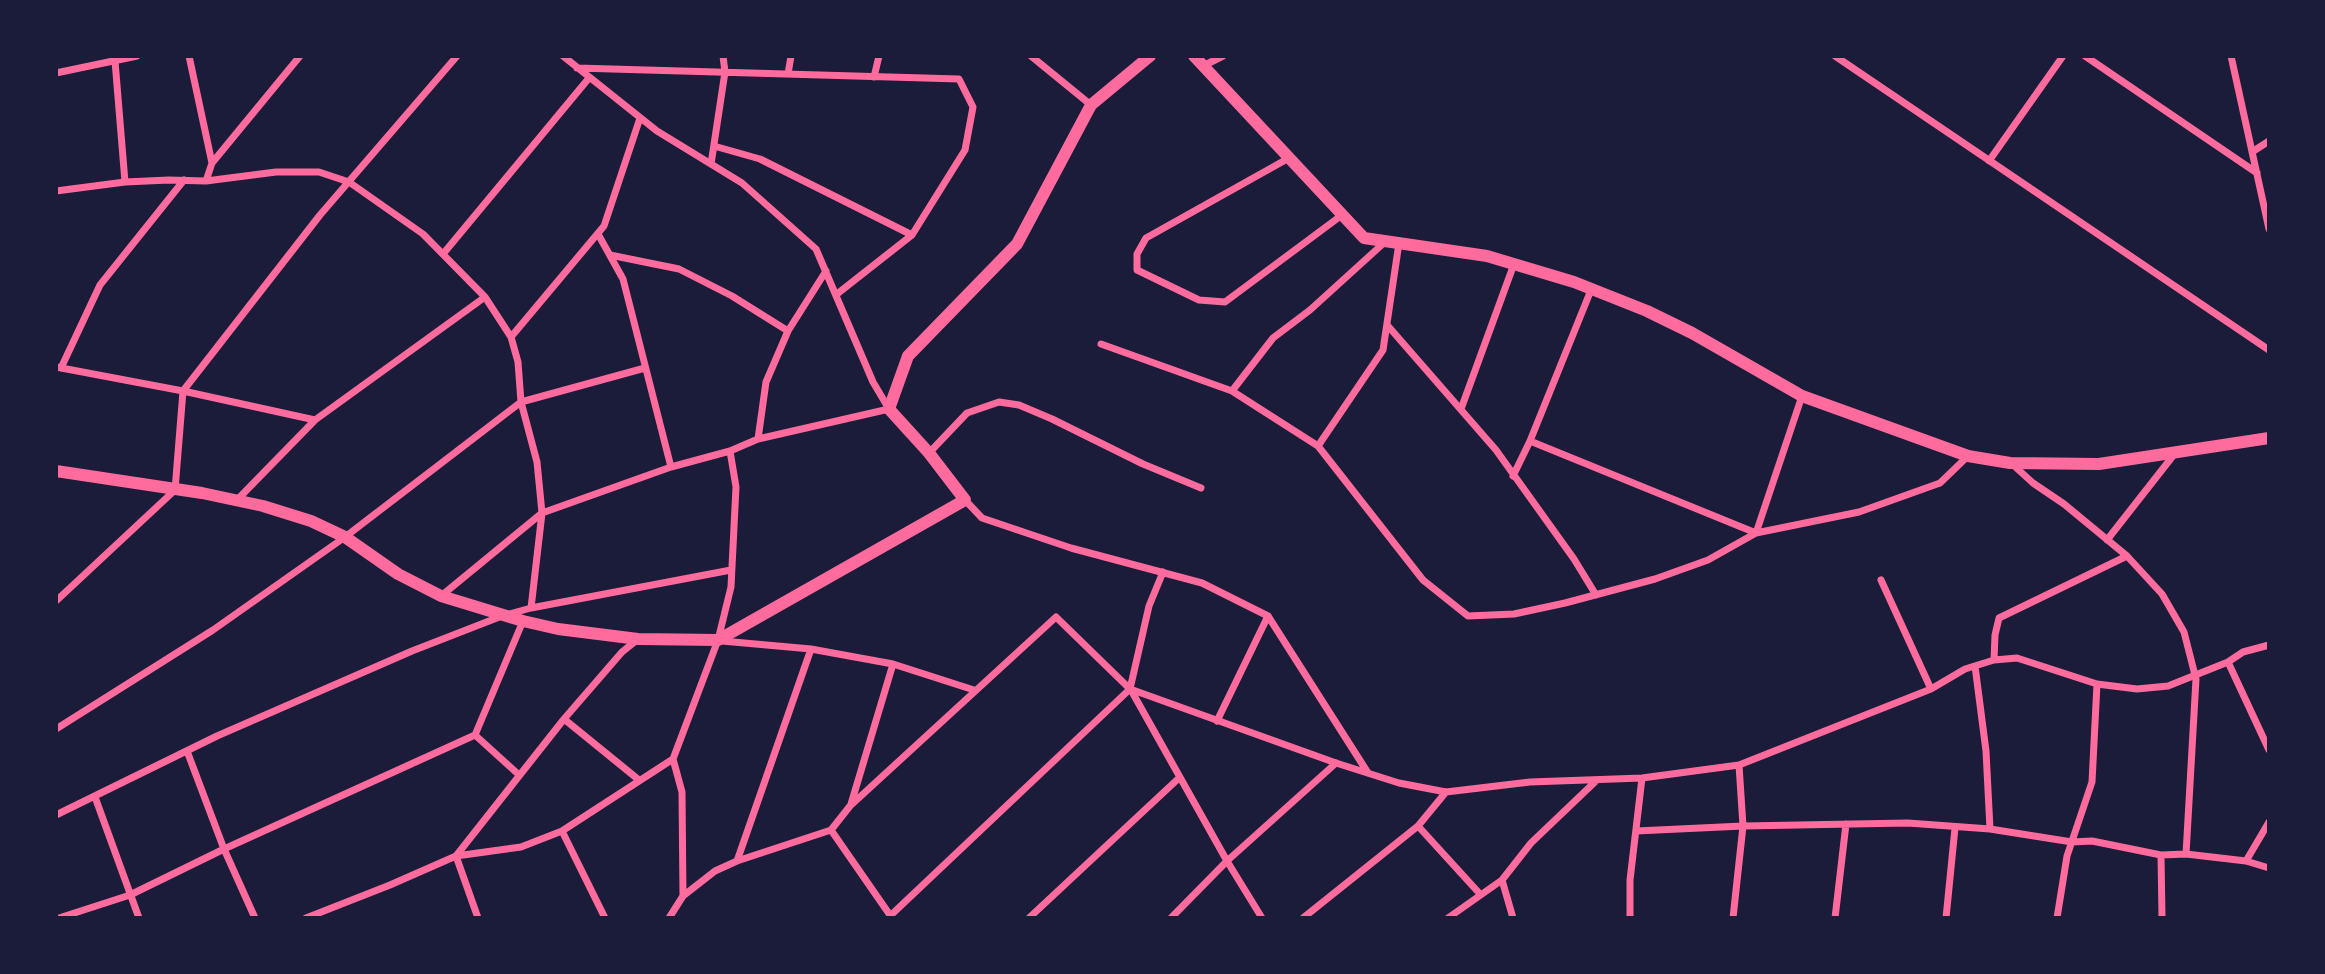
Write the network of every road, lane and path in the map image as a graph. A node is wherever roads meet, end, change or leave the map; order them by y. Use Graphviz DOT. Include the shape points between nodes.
graph roads {
  1 [pos="137,56"];
  2 [pos="189,56"];
  3 [pos="300,56"];
  4 [pos="457,56"];
  5 [pos="723,56"];
  6 [pos="791,56"];
  7 [pos="879,56"];
  8 [pos="1031,56"];
  9 [pos="1150,56"];
  10 [pos="1194,56"];
  11 [pos="1223,56"];
  12 [pos="1835,56"];
  13 [pos="2063,56"];
  14 [pos="2085,56"];
  15 [pos="2231,56"];
  16 [pos="566,57"];
  17 [pos="115,61"];
  18 [pos="1203,66"];
  19 [pos="576,68"];
  20 [pos="725,72"];
  21 [pos="56,73"];
  22 [pos="788,74"];
  23 [pos="874,77"];
  24 [pos="589,78"];
  25 [pos="1091,105"];
  26 [pos="640,118"];
  27 [pos="2269,141"];
  28 [pos="714,146"];
  29 [pos="2252,152"];
  30 [pos="1289,158"];
  31 [pos="1989,161"];
  32 [pos="212,163"];
  33 [pos="711,164"];
  34 [pos="2257,173"];
  35 [pos="184,180"];
  36 [pos="206,181"];
  37 [pos="348,182"];
  38 [pos="125,183"];
  39 [pos="56,191"];
  40 [pos="1342,215"];
  41 [pos="2269,229"];
  42 [pos="598,234"];
  43 [pos="912,235"];
  44 [pos="1393,242"];
  45 [pos="443,254"];
  46 [pos="610,255"];
  47 [pos="1514,264"];
  48 [pos="826,271"];
  49 [pos="1591,290"];
  50 [pos="837,295"];
  51 [pos="485,297"];
  52 [pos="1388,326"];
  53 [pos="788,331"];
  54 [pos="511,337"];
  55 [pos="1101,344"];
  56 [pos="2269,350"];
  57 [pos="59,367"];
  58 [pos="645,368"];
  59 [pos="183,391"];
  60 [pos="1232,391"];
  61 [pos="1802,396"];
  62 [pos="521,402"];
  63 [pos="889,409"];
  64 [pos="1461,410"];
  65 [pos="315,420"];
  66 [pos="2269,438"];
  67 [pos="758,439"];
  68 [pos="1530,441"];
  69 [pos="1318,446"];
  70 [pos="730,451"];
  71 [pos="2177,451"];
  72 [pos="929,453"];
  73 [pos="1968,456"];
  74 [pos="2011,463"];
  75 [pos="671,467"];
  76 [pos="56,471"];
  77 [pos="1513,476"];
  78 [pos="1201,488"];
  79 [pos="174,490"];
  80 [pos="237,500"];
  81 [pos="965,500"];
  82 [pos="542,513"];
  83 [pos="1756,533"];
  84 [pos="345,537"];
  85 [pos="2107,540"];
  86 [pos="2127,556"];
  87 [pos="731,570"];
  88 [pos="1163,572"];
  89 [pos="1881,580"];
  90 [pos="1596,595"];
  91 [pos="441,596"];
  92 [pos="56,601"];
  93 [pos="531,608"];
  94 [pos="502,616"];
  95 [pos="1268,616"];
  96 [pos="523,621"];
  97 [pos="638,639"];
  98 [pos="718,640"];
  99 [pos="2269,645"];
  100 [pos="811,649"];
  101 [pos="1994,660"];
  102 [pos="2228,662"];
  103 [pos="893,664"];
  104 [pos="1975,666"];
  105 [pos="2194,675"];
  106 [pos="2096,684"];
  107 [pos="1931,689"];
  108 [pos="974,690"];
  109 [pos="1130,690"];
  110 [pos="564,719"];
  111 [pos="1217,722"];
  112 [pos="56,729"];
  113 [pos="475,734"];
  114 [pos="2269,750"];
  115 [pos="187,751"];
  116 [pos="673,759"];
  117 [pos="1336,763"];
  118 [pos="1739,765"];
  119 [pos="1369,774"];
  120 [pos="519,775"];
  121 [pos="1179,778"];
  122 [pos="1642,778"];
  123 [pos="639,780"];
  124 [pos="1597,780"];
  125 [pos="1446,792"];
  126 [pos="95,797"];
  127 [pos="850,806"];
  128 [pos="56,815"];
  129 [pos="2269,822"];
  130 [pos="1846,824"];
  131 [pos="1418,826"];
  132 [pos="1743,826"];
  133 [pos="1955,828"];
  134 [pos="1990,829"];
  135 [pos="831,830"];
  136 [pos="562,831"];
  137 [pos="1636,831"];
  138 [pos="2072,842"];
  139 [pos="224,849"];
  140 [pos="2186,854"];
  141 [pos="2161,855"];
  142 [pos="456,856"];
  143 [pos="737,861"];
  144 [pos="1227,861"];
  145 [pos="2246,861"];
  146 [pos="2269,868"];
  147 [pos="1502,880"];
  148 [pos="1480,894"];
  149 [pos="130,895"];
  150 [pos="683,896"];
  151 [pos="891,917"];
  152 [pos="59,918"];
  153 [pos="139,918"];
  154 [pos="255,918"];
  155 [pos="306,918"];
  156 [pos="478,918"];
  157 [pos="605,918"];
  158 [pos="669,918"];
  159 [pos="1029,918"];
  160 [pos="1171,918"];
  161 [pos="1262,918"];
  162 [pos="1303,918"];
  163 [pos="1448,918"];
  164 [pos="1513,918"];
  165 [pos="1630,918"];
  166 [pos="1733,918"];
  167 [pos="1835,918"];
  168 [pos="1946,918"];
  169 [pos="2057,918"];
  170 [pos="2162,918"];
  1 -- 17 [label="street"];
  2 -- 32 [label="street"];
  3 -- 32 [label="street"];
  4 -- 37 [label="street"];
  5 -- 20 [label="street"];
  6 -- 22 [label="street"];
  7 -- 23 [label="street"];
  8 -- 25 [label="street"];
  9 -- 25 [label="street"];
  10 -- 18 [label="street"];
  11 -- 18 [label="street"];
  12 -- 31 [label="street"];
  13 -- 31 [label="street"];
  14 -- 34 [label="street"];
  15 -- 29 [label="street"];
  16 -- 19 [label="street"];
  17 -- 21 [label="street"];
  17 -- 38 [label="street"];
  18 -- 30 [label="street"];
  19 -- 20 [label="street"];
  19 -- 24 [label="street"];
  20 -- 22 [label="street"];
  20 -- 28 [label="street"];
  22 -- 23 [label="street"];
  23 -- 43 [label="street" via="959,79 973,107 965,150"];
  24 -- 26 [label="street"];
  24 -- 45 [label="street"];
  25 -- 63 [label="street" via="1017,244 908,356"];
  26 -- 33 [label="street"];
  26 -- 42 [label="street"];
  27 -- 29 [label="street"];
  28 -- 33 [label="street"];
  28 -- 43 [label="street" via="760,159"];
  29 -- 34 [label="street"];
  30 -- 40 [label="street"];
  30 -- 40 [label="street" via="1146,238 1137,254 1137,270 1199,300 1224,302"];
  31 -- 56 [label="street"];
  32 -- 36 [label="street"];
  33 -- 48 [label="street" via="742,183 816,249"];
  34 -- 41 [label="street"];
  35 -- 36 [label="street"];
  35 -- 38 [label="street"];
  35 -- 57 [label="street" via="100,285"];
  36 -- 37 [label="street" via="319,172"];
  37 -- 45 [label="street" via="423,234"];
  37 -- 59 [label="street"];
  38 -- 39 [label="street"];
  40 -- 44 [label="street" via="1364,238"];
  42 -- 46 [label="street"];
  42 -- 54 [label="street"];
  43 -- 50 [label="street"];
  44 -- 47 [label="street"];
  44 -- 52 [label="street"];
  44 -- 60 [label="street" via="1273,338"];
  45 -- 51 [label="street"];
  46 -- 53 [label="street" via="679,269"];
  46 -- 58 [label="street" via="623,279"];
  47 -- 49 [label="street"];
  47 -- 64 [label="street"];
  48 -- 50 [label="street"];
  48 -- 53 [label="street"];
  49 -- 61 [label="street" via="1692,333"];
  49 -- 68 [label="street"];
  50 -- 63 [label="street"];
  51 -- 54 [label="street"];
  51 -- 65 [label="street"];
  52 -- 64 [label="street"];
  52 -- 69 [label="street" via="1383,350"];
  53 -- 67 [label="street" via="766,383"];
  54 -- 62 [label="street"];
  55 -- 60 [label="street"];
  57 -- 59 [label="street"];
  58 -- 62 [label="street"];
  58 -- 75 [label="street"];
  59 -- 65 [label="street"];
  59 -- 79 [label="street"];
  60 -- 69 [label="street"];
  61 -- 73 [label="street"];
  61 -- 83 [label="street"];
  62 -- 82 [label="street" via="537,462"];
  62 -- 84 [label="street"];
  63 -- 67 [label="street"];
  63 -- 72 [label="street"];
  64 -- 77 [label="street"];
  65 -- 80 [label="street"];
  66 -- 71 [label="street"];
  67 -- 70 [label="street"];
  68 -- 77 [label="street"];
  68 -- 83 [label="street"];
  69 -- 90 [label="street" via="1423,580 1468,616 1514,614"];
  70 -- 75 [label="street"];
  70 -- 87 [label="street" via="736,487"];
  71 -- 74 [label="street" via="2099,464"];
  71 -- 85 [label="street"];
  72 -- 78 [label="street" via="967,413 999,402 1052,419"];
  72 -- 81 [label="street"];
  73 -- 74 [label="street"];
  73 -- 83 [label="street" via="1940,483 1859,512"];
  74 -- 85 [label="street"];
  75 -- 82 [label="street"];
  76 -- 79 [label="street"];
  77 -- 90 [label="street"];
  79 -- 80 [label="street"];
  79 -- 92 [label="street"];
  80 -- 84 [label="street" via="311,521"];
  81 -- 88 [label="street" via="982,518"];
  81 -- 98 [label="street"];
  82 -- 91 [label="street"];
  82 -- 93 [label="street"];
  83 -- 90 [label="street" via="1708,560"];
  84 -- 91 [label="street" via="398,575"];
  84 -- 112 [label="street" via="213,630"];
  85 -- 86 [label="street"];
  86 -- 101 [label="street" via="1999,618"];
  86 -- 105 [label="street" via="2162,594 2184,632"];
  87 -- 93 [label="street"];
  87 -- 98 [label="street"];
  88 -- 95 [label="street" via="1202,583"];
  88 -- 109 [label="street" via="1149,607"];
  89 -- 107 [label="street"];
  91 -- 94 [label="street"];
  93 -- 94 [label="street"];
  94 -- 96 [label="street"];
  94 -- 115 [label="street"];
  95 -- 111 [label="street"];
  95 -- 119 [label="street"];
  96 -- 97 [label="street"];
  96 -- 113 [label="street"];
  97 -- 98 [label="street"];
  97 -- 110 [label="street"];
  98 -- 100 [label="street"];
  98 -- 116 [label="street"];
  99 -- 102 [label="street"];
  100 -- 103 [label="street"];
  100 -- 143 [label="street"];
  101 -- 104 [label="street"];
  101 -- 106 [label="street" via="2017,658"];
  102 -- 105 [label="street"];
  102 -- 114 [label="street"];
  103 -- 108 [label="street"];
  103 -- 127 [label="street"];
  104 -- 107 [label="street"];
  104 -- 134 [label="street"];
  105 -- 106 [label="street" via="2168,686 2137,689"];
  105 -- 140 [label="street"];
  106 -- 138 [label="street" via="2092,782"];
  107 -- 118 [label="street"];
  108 -- 109 [label="street" via="1056,617"];
  108 -- 127 [label="street"];
  109 -- 111 [label="street"];
  109 -- 121 [label="street"];
  109 -- 151 [label="street"];
  110 -- 120 [label="street"];
  110 -- 123 [label="street"];
  111 -- 117 [label="street"];
  113 -- 120 [label="street"];
  113 -- 139 [label="street"];
  115 -- 126 [label="street"];
  115 -- 139 [label="street"];
  116 -- 123 [label="street"];
  116 -- 150 [label="street" via="682,792"];
  117 -- 119 [label="street"];
  117 -- 144 [label="street"];
  118 -- 122 [label="street"];
  118 -- 132 [label="street"];
  119 -- 125 [label="street"];
  120 -- 142 [label="street"];
  121 -- 144 [label="street"];
  121 -- 159 [label="street"];
  122 -- 124 [label="street"];
  122 -- 137 [label="street"];
  123 -- 136 [label="street"];
  124 -- 125 [label="street"];
  124 -- 147 [label="street" via="1531,843"];
  125 -- 131 [label="street"];
  126 -- 128 [label="street"];
  126 -- 149 [label="street"];
  127 -- 135 [label="street"];
  129 -- 145 [label="street"];
  130 -- 132 [label="street"];
  130 -- 133 [label="street"];
  130 -- 167 [label="street"];
  131 -- 148 [label="street"];
  131 -- 162 [label="street"];
  132 -- 137 [label="street"];
  132 -- 166 [label="street"];
  133 -- 134 [label="street"];
  133 -- 168 [label="street"];
  134 -- 138 [label="street"];
  135 -- 143 [label="street"];
  135 -- 151 [label="street"];
  136 -- 142 [label="street" via="521,848"];
  136 -- 157 [label="street"];
  137 -- 165 [label="street"];
  138 -- 141 [label="street" via="2092,841"];
  138 -- 169 [label="street"];
  139 -- 149 [label="street"];
  139 -- 154 [label="street"];
  140 -- 141 [label="street"];
  140 -- 145 [label="street"];
  141 -- 170 [label="street"];
  142 -- 155 [label="street"];
  142 -- 156 [label="street"];
  143 -- 150 [label="street" via="715,871"];
  144 -- 160 [label="street"];
  144 -- 161 [label="street"];
  145 -- 146 [label="street"];
  147 -- 148 [label="street"];
  147 -- 164 [label="street"];
  148 -- 163 [label="street"];
  149 -- 152 [label="street"];
  149 -- 153 [label="street"];
  150 -- 158 [label="street"];
}
